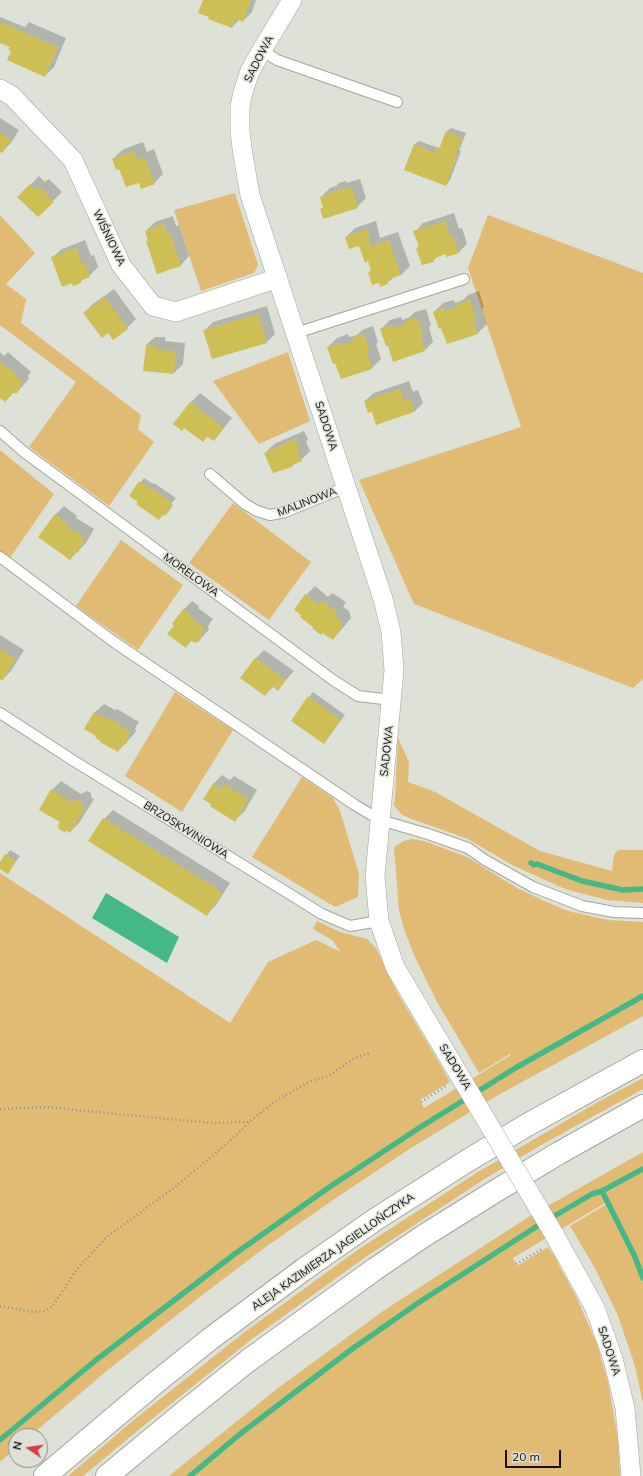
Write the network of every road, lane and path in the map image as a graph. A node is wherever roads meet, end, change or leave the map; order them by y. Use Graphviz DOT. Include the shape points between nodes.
graph roads {
  1 [pos="292,0"];
  2 [pos="262,50"];
  3 [pos="0,89"];
  4 [pos="397,102"];
  5 [pos="278,278"];
  6 [pos="464,279"];
  7 [pos="296,333"];
  8 [pos="0,431"];
  9 [pos="210,474"];
  10 [pos="346,487"];
  11 [pos="0,557"];
  12 [pos="392,700"];
  13 [pos="0,713"];
  14 [pos="380,820"];
  15 [pos="643,913"];
  16 [pos="379,921"];
  17 [pos="370,1052"];
  18 [pos="643,1061"];
  19 [pos="455,1084"];
  20 [pos="420,1102"];
  21 [pos="643,1106"];
  22 [pos="0,1109"];
  23 [pos="249,1122"];
  24 [pos="549,1241"];
  25 [pos="516,1264"];
  26 [pos="0,1306"];
  27 [pos="635,1469"];
  28 [pos="45,1476"];
  29 [pos="107,1476"];
  1 -- 2 [label="street, SADOWA"];
  2 -- 4 [label="lane" via="277,60"];
  2 -- 5 [label="street, SADOWA" via="250,71 243,92 240,132 250,194"];
  3 -- 5 [label="street, WIŚNIOWA" via="12,96 73,160 121,265 153,306 176,312"];
  5 -- 7 [label="street, SADOWA"];
  6 -- 7 [label="lane"];
  7 -- 10 [label="street, SADOWA"];
  8 -- 12 [label="lane, MORELOWA" via="24,452 333,680 358,696"];
  9 -- 10 [label="lane, MALINOWA" via="245,504 270,515 286,512"];
  10 -- 12 [label="street, SADOWA" via="383,599 391,632 394,670"];
  11 -- 14 [label="lane" via="114,642"];
  12 -- 14 [label="street, SADOWA"];
  13 -- 16 [label="lane, BRZOSKWINIOWA" via="322,914 350,926"];
  14 -- 15 [label="lane" via="468,848 533,887 582,906 614,912"];
  14 -- 16 [label="street, SADOWA" via="375,876"];
  16 -- 19 [label="street, SADOWA" via="395,967"];
  17 -- 23 [label="path" via="355,1058 330,1075 309,1082 278,1099"];
  18 -- 28 [label="highway, ALEJA KAZIMIERZA JAGIELLOŃCZYKA" via="467,1161 309,1266 210,1339"];
  19 -- 20 [label="path"];
  19 -- 24 [label="street, SADOWA, bridge"];
  21 -- 29 [label="highway" via="494,1192 375,1269 249,1360"];
  22 -- 23 [label="path" via="46,1107 211,1124"];
  23 -- 26 [label="path" via="175,1187 107,1237 77,1269 52,1307 33,1312"];
  24 -- 25 [label="path"];
  24 -- 27 [label="street, SADOWA" via="595,1308 614,1359 626,1408"];
}
